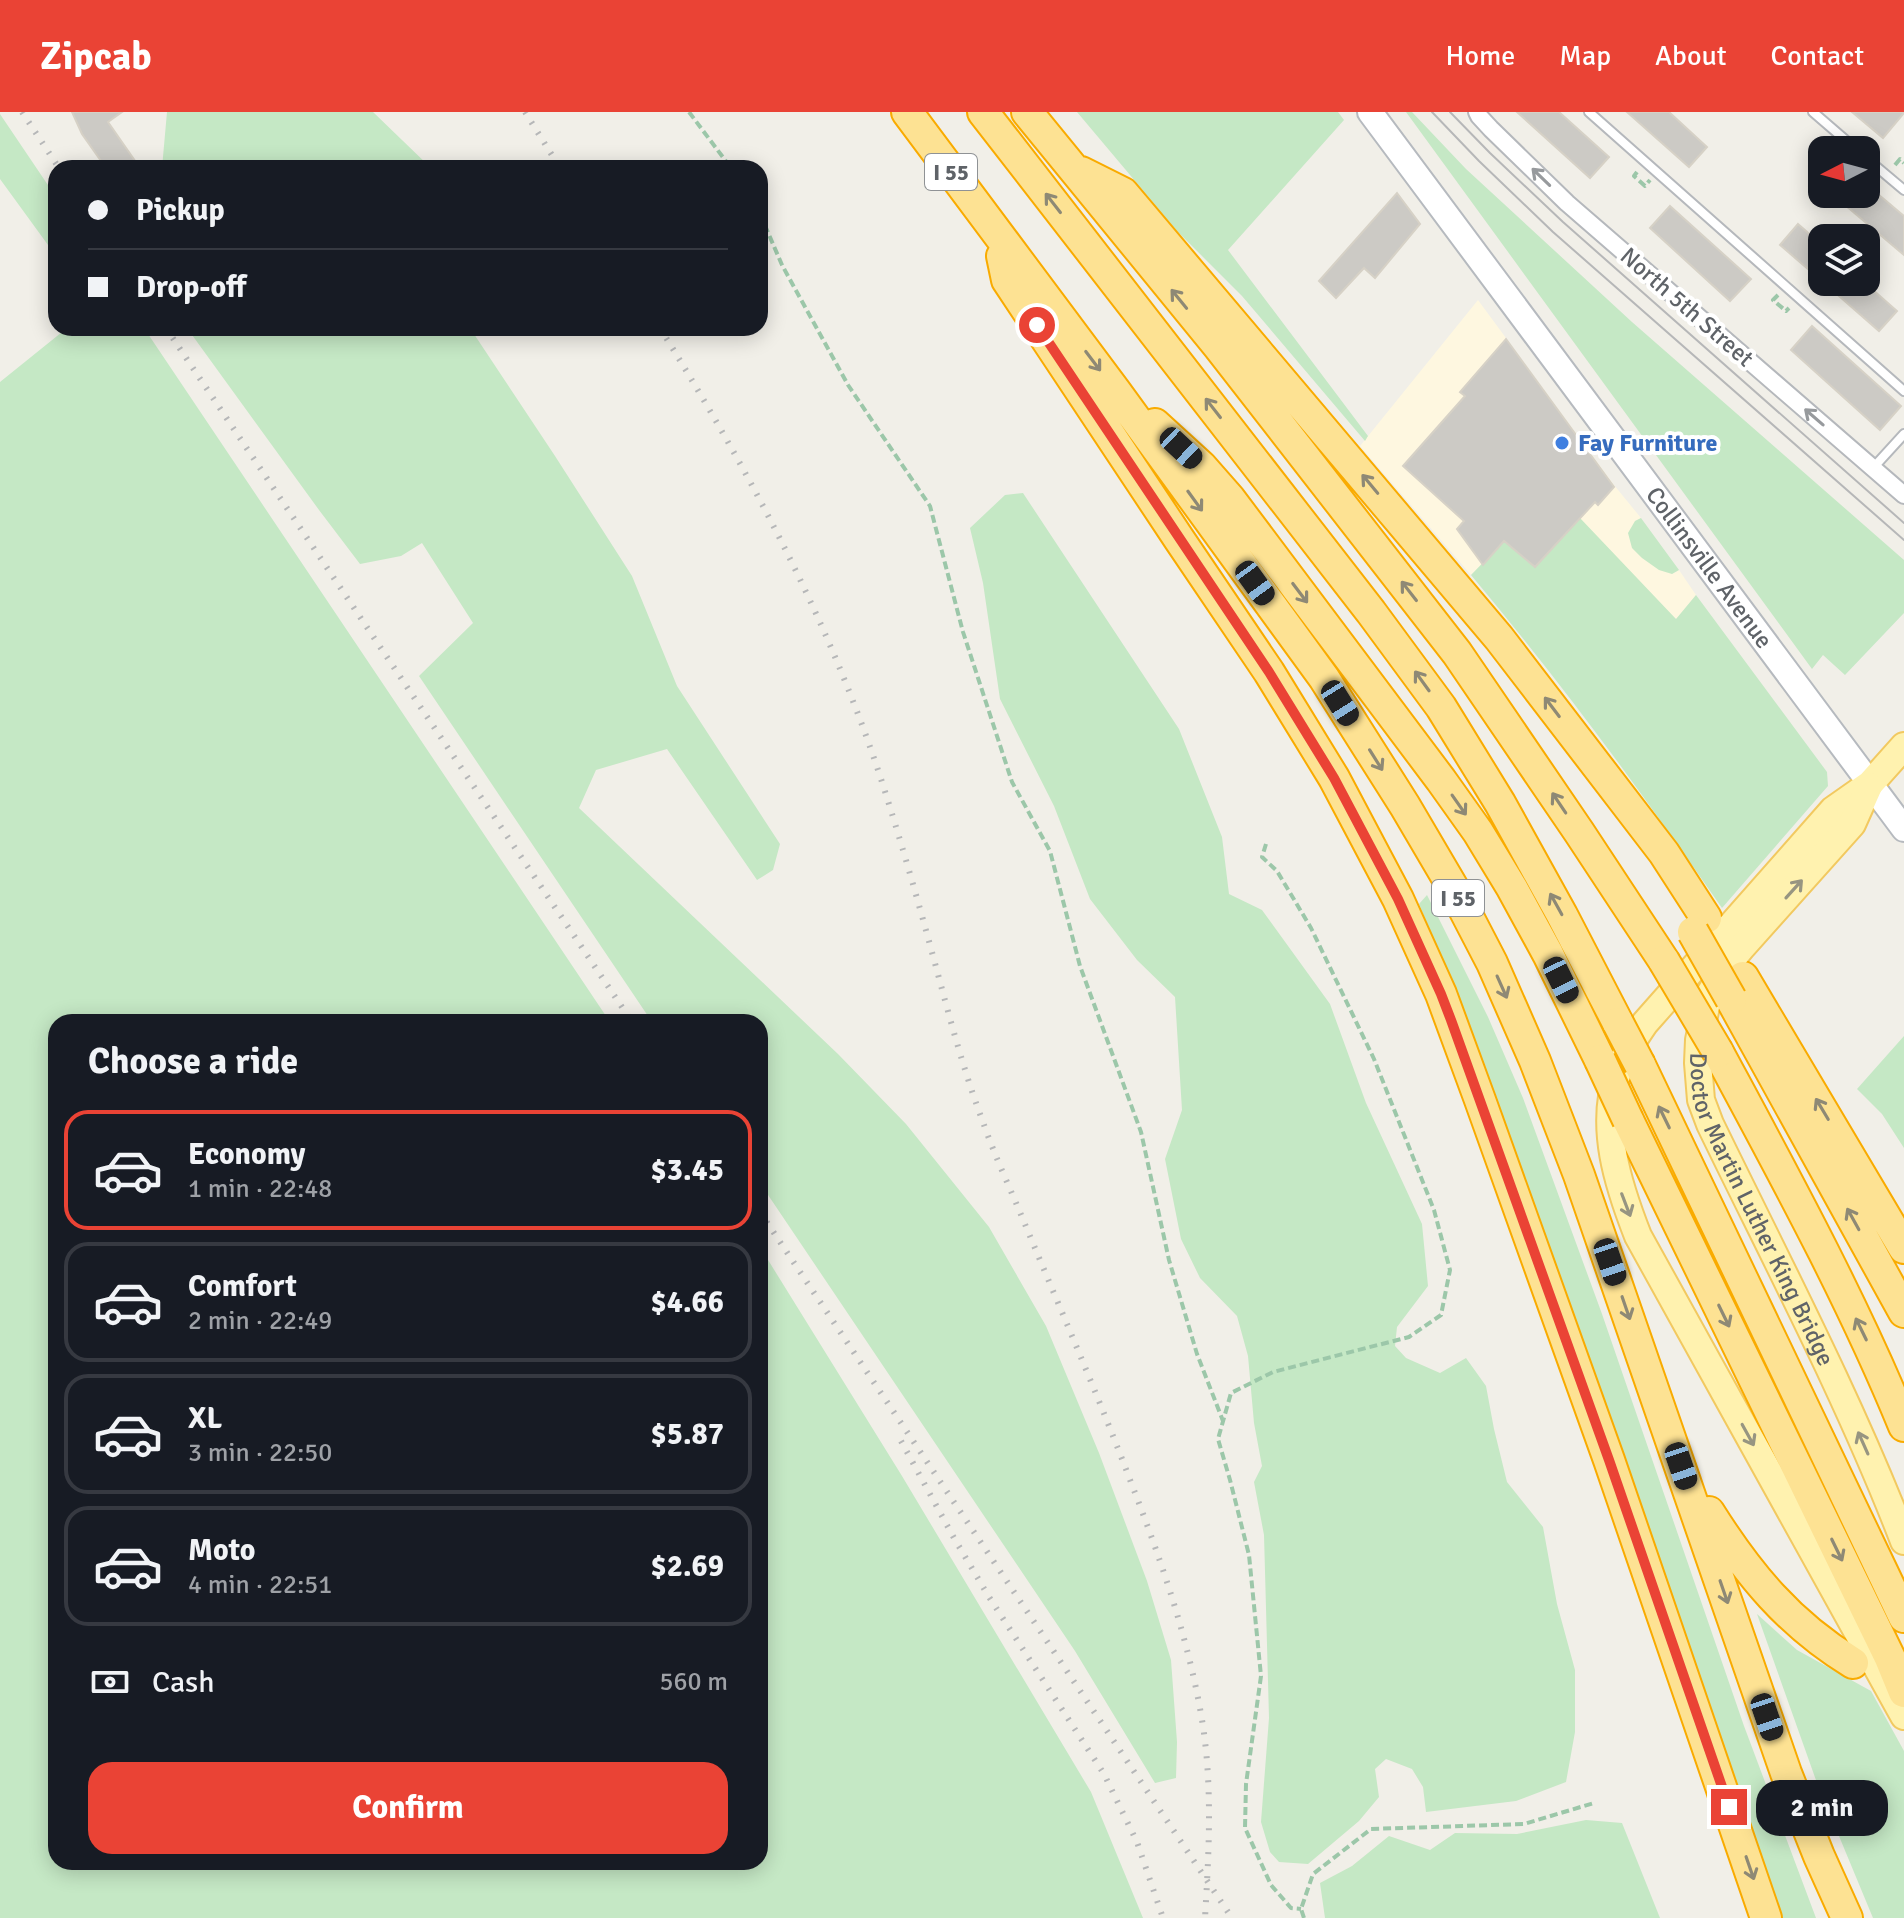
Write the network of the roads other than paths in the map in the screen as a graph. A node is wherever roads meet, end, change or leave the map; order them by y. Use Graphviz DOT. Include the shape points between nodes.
graph roads {
  1 [pos="907,112"];
  2 [pos="983,112"];
  3 [pos="1027,112"];
  4 [pos="1370,112"];
  5 [pos="1477,112"];
  6 [pos="1589,112"];
  7 [pos="1813,112"];
  8 [pos="1841,136"];
  9 [pos="1072,167"];
  10 [pos="1880,170"];
  11 [pos="1904,190"];
  12 [pos="996,231"];
  13 [pos="1904,391"];
  14 [pos="1116,392"];
  15 [pos="1904,434"];
  16 [pos="1873,468"];
  17 [pos="1904,495"];
  18 [pos="1902,752"];
  19 [pos="1870,784"];
  20 [pos="1904,829"];
  21 [pos="1710,926"];
  22 [pos="1737,988"];
  23 [pos="1631,1023"];
  24 [pos="1904,1248"];
  25 [pos="1904,1312"];
  26 [pos="1904,1426"];
  27 [pos="1681,1466"];
  28 [pos="1904,1541"];
  29 [pos="1904,1617"];
  30 [pos="1853,1663"];
  31 [pos="1904,1692"];
  32 [pos="1904,1716"];
  33 [pos="1766,1918"];
  34 [pos="1847,1918"];
  1 -- 12 [label="highway, I 55"];
  23 -- 2 [label="highway, one-way" via="1441,707"];
  3 -- 9 [label="highway"];
  4 -- 19 [label="main road, Collinsville Avenue"];
  16 -- 5 [label="street, North 5th Street, one-way" via="1567,203"];
  6 -- 13 [label="lane"];
  7 -- 8 [label="lane"];
  21 -- 9 [label="highway, one-way" via="1499,638 1381,497 1123,193"];
  26 -- 9 [label="highway, one-way, bridge" via="1796,1195 1664,961 1457,653"];
  10 -- 11 [label="lane"];
  12 -- 14 [label="highway, I 55, one-way"];
  12 -- 33 [label="highway, one-way" via="1007,280 1269,672 1334,778 1398,899 1480,1100"];
  14 -- 27 [label="highway, I 55, one-way" via="1324,678 1452,886 1541,1075"];
  14 -- 31 [label="highway, one-way, bridge" via="1201,466 1230,499 1441,780 1512,888"];
  15 -- 16 [label="lane"];
  16 -- 17 [label="street, North 5th Street"];
  18 -- 19 [label="main road"];
  19 -- 20 [label="main road, Collinsville Avenue"];
  19 -- 21 [label="main road" via="1833,810"];
  28 -- 19 [label="main road, Doctor Martin Luther King Bridge, one-way" via="1845,1402 1710,1124 1698,1081 1699,1040 1715,984 1852,824"];
  21 -- 22 [label="highway, bridge"];
  21 -- 23 [label="main road" via="1661,1003"];
  24 -- 22 [label="highway, one-way"];
  25 -- 22 [label="highway, one-way"];
  29 -- 23 [label="highway, one-way, bridge" via="1640,1065"];
  23 -- 32 [label="main road, one-way" via="1611,1103 1613,1160 1621,1193 1638,1236"];
  27 -- 30 [label="highway" via="1735,1552 1781,1608"];
  27 -- 34 [label="highway, I 55, one-way" via="1786,1773"];
}
